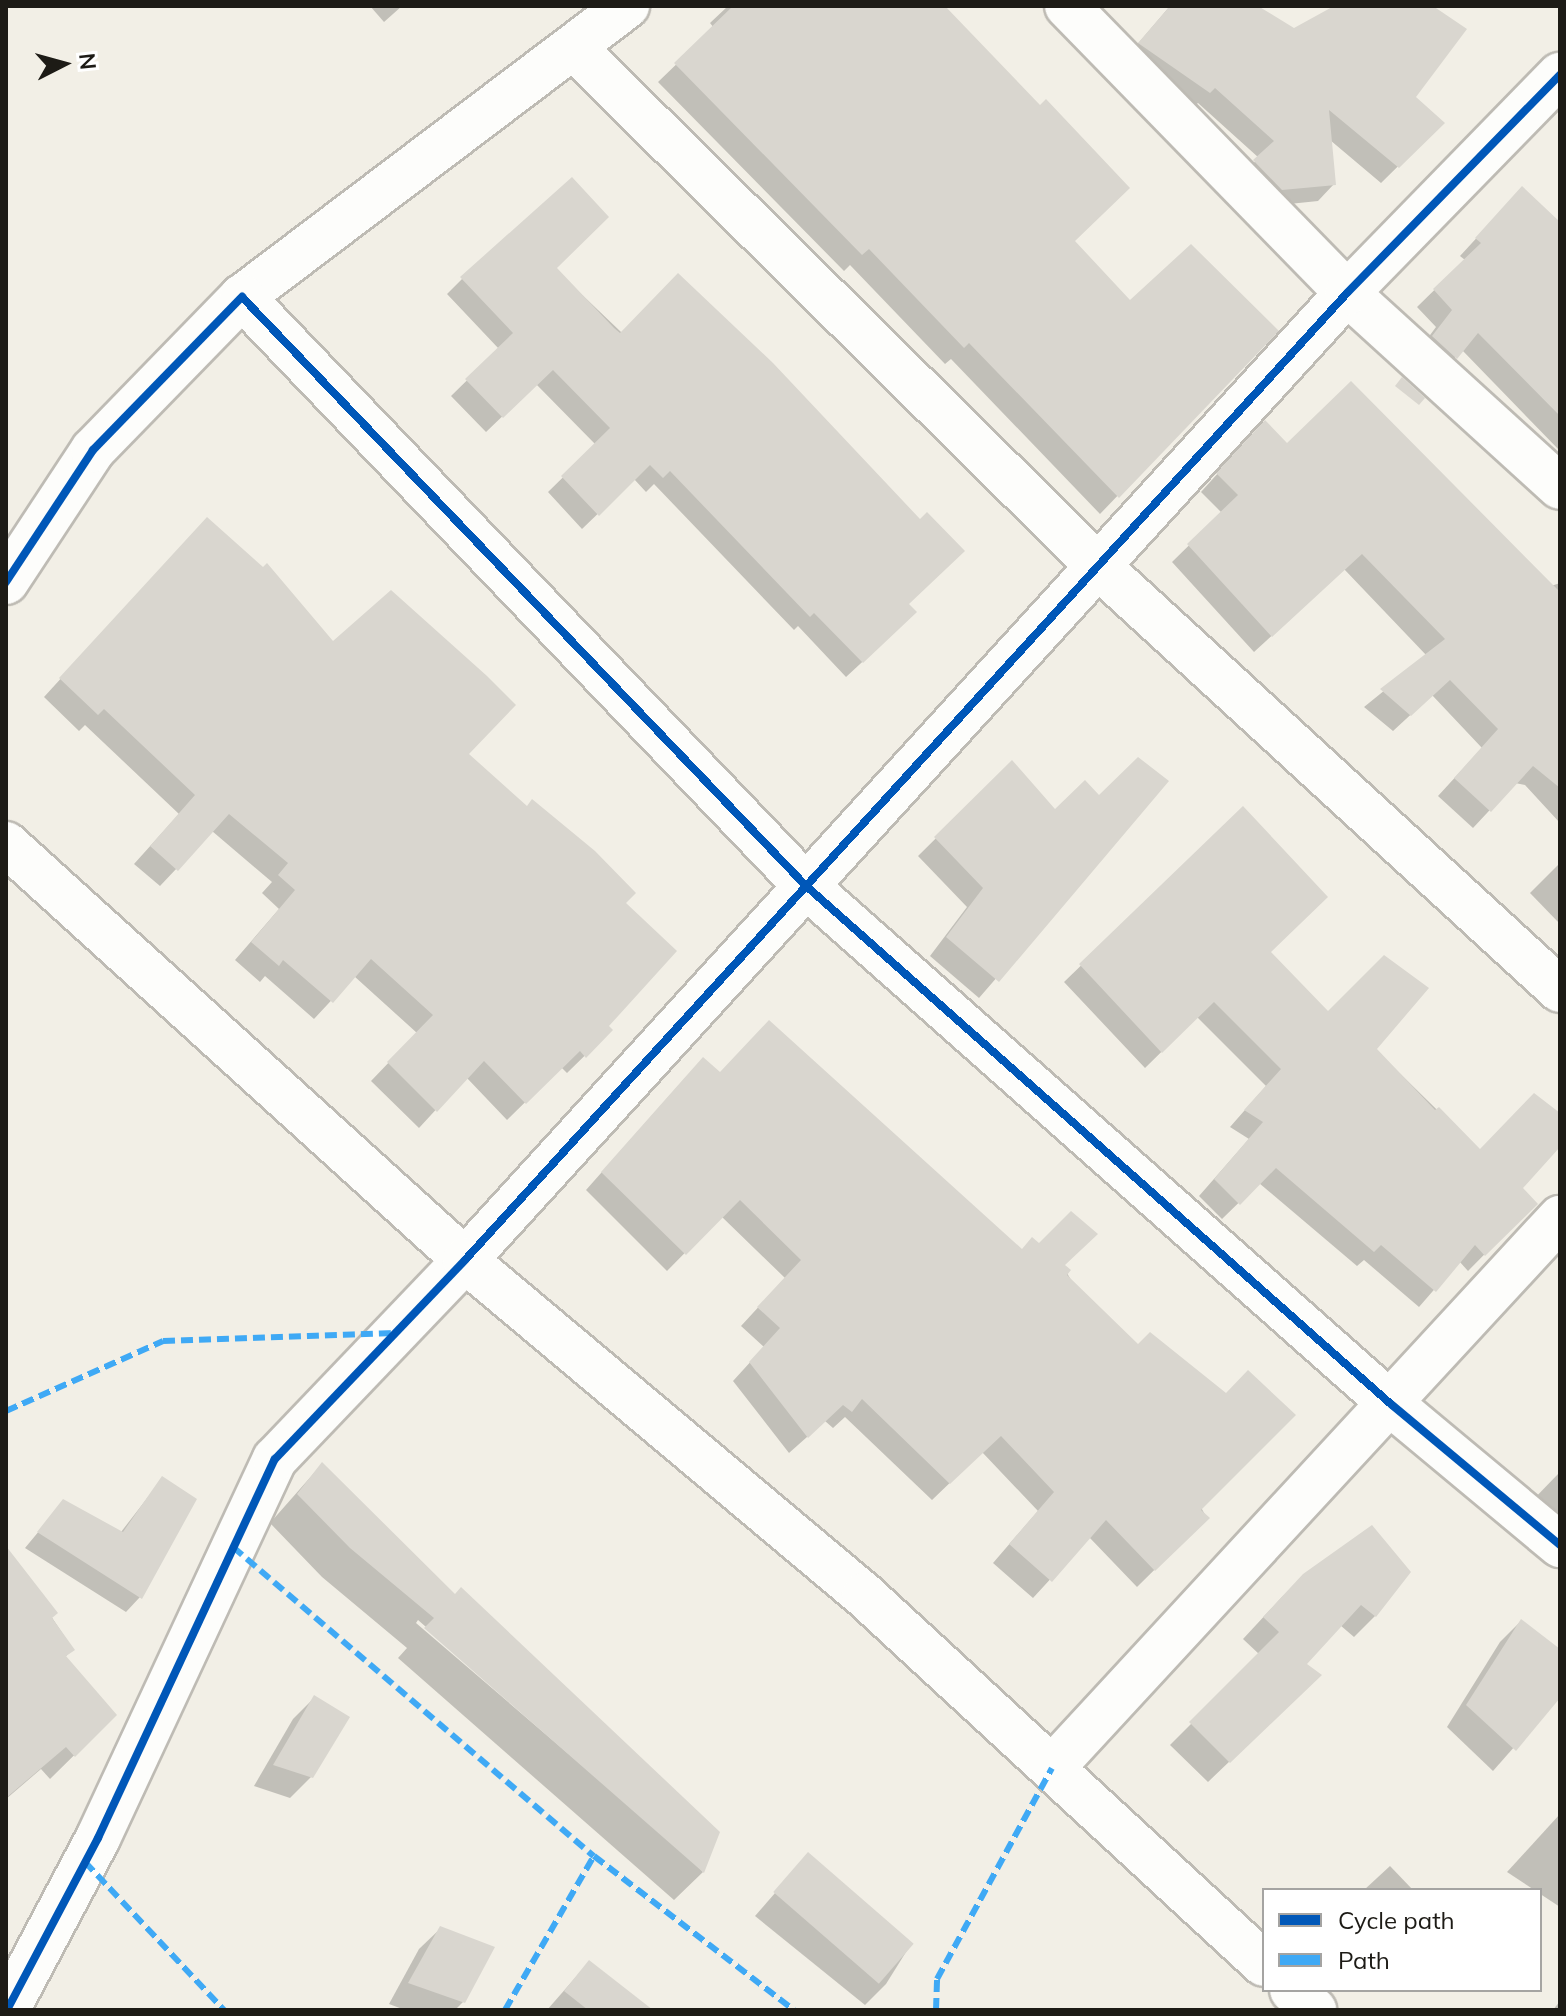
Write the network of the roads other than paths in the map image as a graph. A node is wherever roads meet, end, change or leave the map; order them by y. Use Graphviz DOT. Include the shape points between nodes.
graph roads {
  1 [pos="627,6"];
  2 [pos="1067,6"];
  3 [pos="574,48"];
  4 [pos="1560,75"];
  5 [pos="1347,293"];
  6 [pos="242,297"];
  7 [pos="1560,487"];
  8 [pos="1098,566"];
  9 [pos="6,582"];
  10 [pos="6,844"];
  11 [pos="805,885"];
  12 [pos="1560,990"];
  13 [pos="1560,1218"];
  14 [pos="465,1260"];
  15 [pos="1392,1405"];
  16 [pos="1560,1545"];
  17 [pos="1052,1768"];
  18 [pos="1262,1962"];
  19 [pos="1294,1992"];
  20 [pos="7,2010"];
  21 [pos="1314,2010"];
  1 -- 3 [label="street"];
  2 -- 5 [label="street"];
  3 -- 6 [label="street"];
  3 -- 8 [label="street"];
  4 -- 5 [label="street"];
  5 -- 7 [label="street"];
  5 -- 8 [label="street"];
  6 -- 9 [label="street" via="93,450"];
  6 -- 11 [label="street"];
  8 -- 11 [label="street"];
  8 -- 12 [label="street"];
  10 -- 14 [label="street"];
  11 -- 14 [label="street"];
  11 -- 15 [label="street"];
  13 -- 15 [label="street"];
  14 -- 17 [label="street" via="864,1595"];
  14 -- 20 [label="street" via="275,1459 98,1838"];
  15 -- 16 [label="street"];
  15 -- 17 [label="street"];
  17 -- 18 [label="street"];
  19 -- 21 [label="street"];
}
